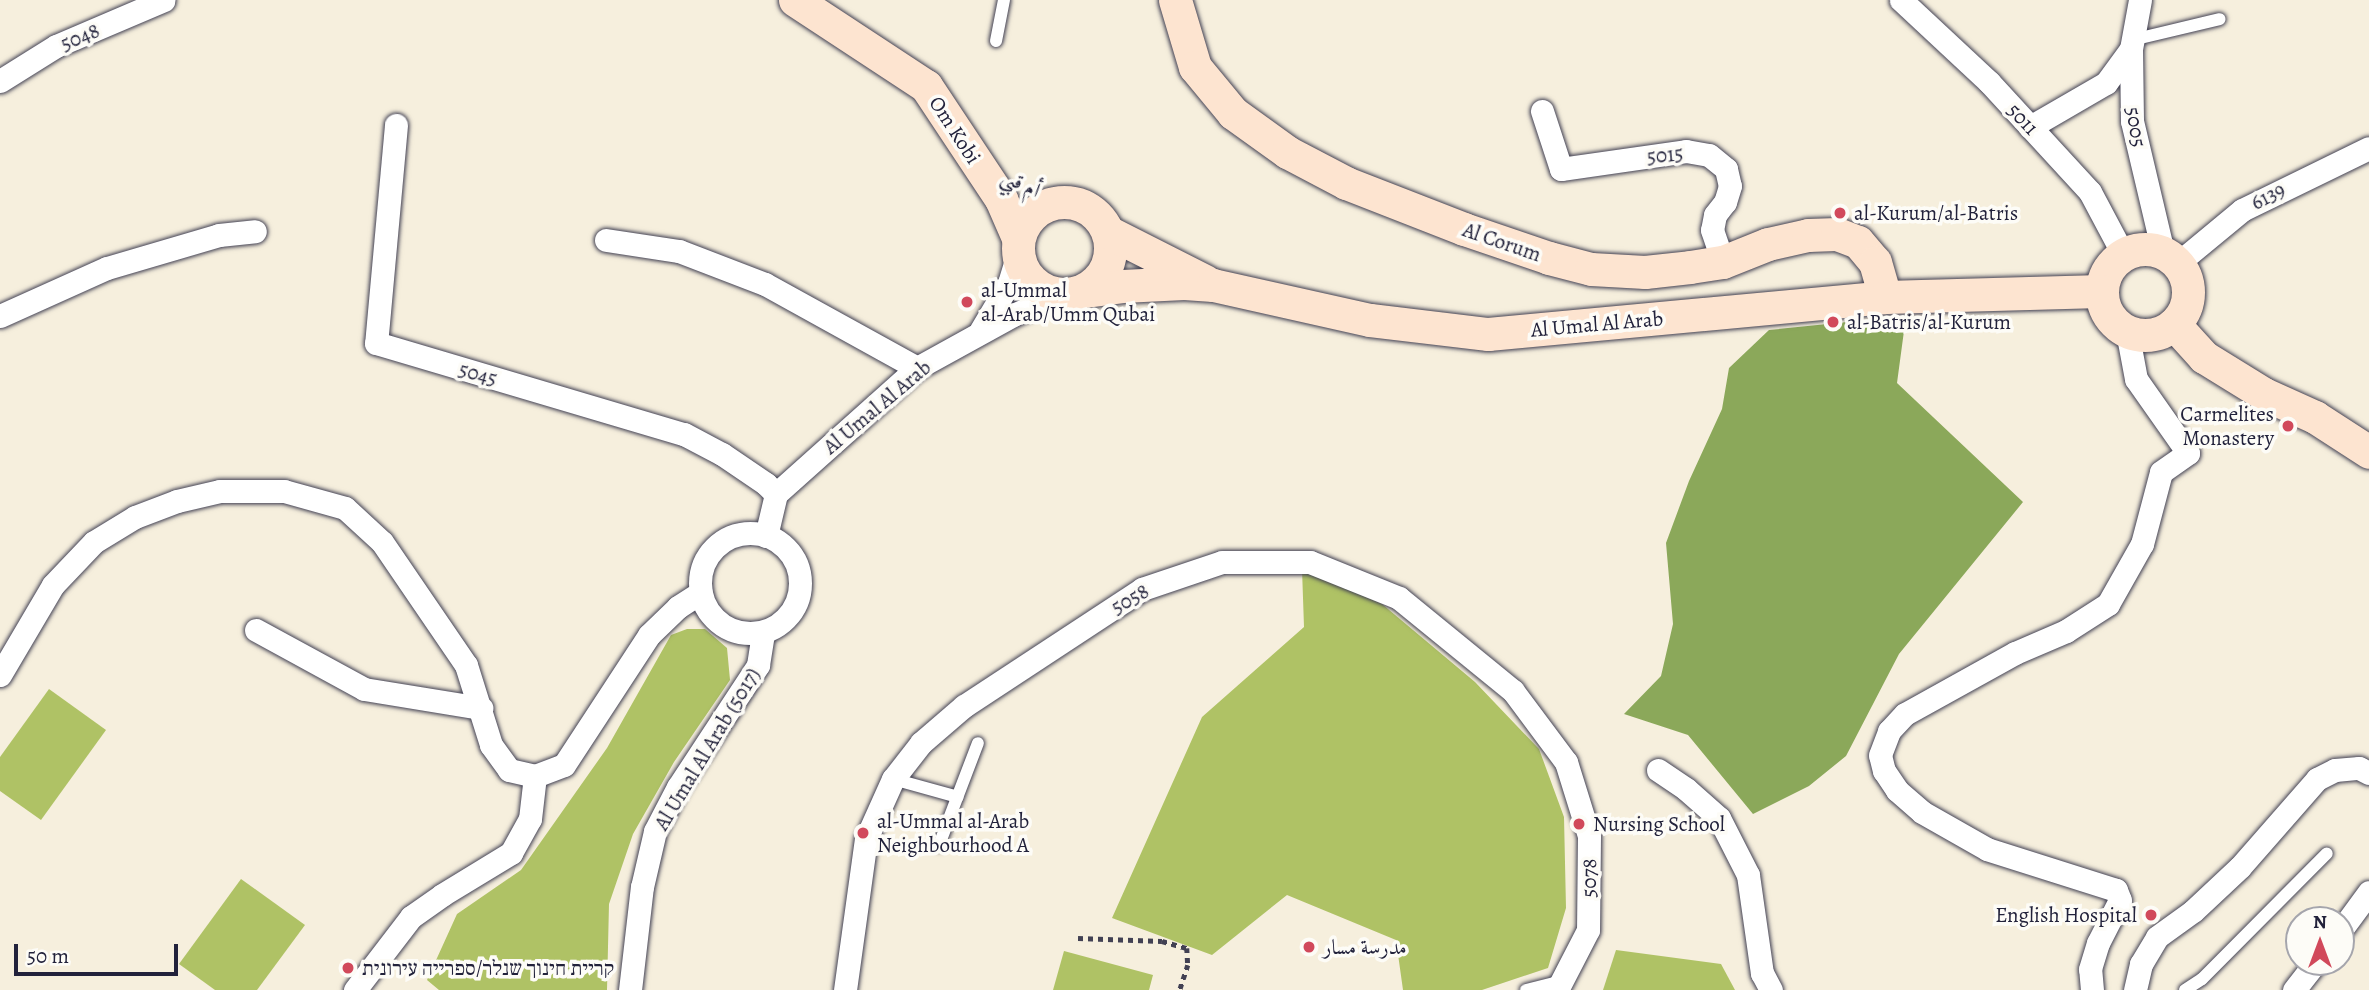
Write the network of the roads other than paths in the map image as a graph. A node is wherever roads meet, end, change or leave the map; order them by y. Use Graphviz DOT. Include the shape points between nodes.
graph roads {
  1 [pos="164,0"];
  2 [pos="795,0"];
  3 [pos="1004,0"];
  4 [pos="1175,0"];
  5 [pos="1901,0"];
  6 [pos="2140,0"];
  7 [pos="2220,19"];
  8 [pos="996,41"];
  9 [pos="2131,44"];
  10 [pos="0,81"];
  11 [pos="1542,111"];
  12 [pos="396,125"];
  13 [pos="2031,127"];
  14 [pos="2369,148"];
  15 [pos="970,155"];
  16 [pos="1074,202"];
  17 [pos="255,231"];
  18 [pos="1108,232"];
  19 [pos="606,240"];
  20 [pos="1018,246"];
  21 [pos="2123,254"];
  22 [pos="2170,257"];
  23 [pos="1723,262"];
  24 [pos="1213,285"];
  25 [pos="2101,291"];
  26 [pos="1070,293"];
  27 [pos="1885,297"];
  28 [pos="0,316"];
  29 [pos="2174,324"];
  30 [pos="2127,331"];
  31 [pos="977,336"];
  32 [pos="917,368"];
  33 [pos="2369,452"];
  34 [pos="776,494"];
  35 [pos="766,536"];
  36 [pos="701,592"];
  37 [pos="256,630"];
  38 [pos="763,632"];
  39 [pos="0,675"];
  40 [pos="481,708"];
  41 [pos="978,743"];
  42 [pos="1566,762"];
  43 [pos="1658,770"];
  44 [pos="2369,773"];
  45 [pos="536,776"];
  46 [pos="893,779"];
  47 [pos="958,797"];
  48 [pos="939,845"];
  49 [pos="2327,853"];
  50 [pos="2369,892"];
  51 [pos="2355,911"];
  52 [pos="2305,976"];
  53 [pos="1559,986"];
  54 [pos="355,990"];
  55 [pos="630,990"];
  56 [pos="845,990"];
  57 [pos="1527,990"];
  58 [pos="1771,990"];
  59 [pos="2092,990"];
  60 [pos="2135,990"];
  61 [pos="2185,990"];
  62 [pos="2294,990"];
  1 -- 10 [label="street, 5048" via="56,47"];
  2 -- 15 [label="street, Om Kobi" via="926,86"];
  3 -- 8 [label="lane"];
  4 -- 23 [label="street, Al Corum" via="1195,67 1233,113 1287,152 1346,183 1464,229 1591,269 1646,272"];
  5 -- 13 [label="street, 5011"];
  6 -- 9 [label="street, 5005"];
  7 -- 9 [label="lane"];
  9 -- 13 [label="street" via="2106,83"];
  9 -- 22 [label="street, 5005" via="2133,121"];
  11 -- 23 [label="street, 5015" via="1560,169 1686,151 1709,155 1726,169 1730,186 1712,230"];
  12 -- 34 [label="street, 5045" via="376,344 684,434 722,454"];
  13 -- 21 [label="street, 5011" via="2090,192"];
  14 -- 22 [label="street, 6139" via="2242,210"];
  15 -- 16 [label="street, أم قبي" via="1038,194"];
  15 -- 20 [label="street, Om Kobi" via="1001,199"];
  16 -- 18 [label="street" via="1101,218"];
  16 -- 20 [label="street" via="1039,208 1026,221"];
  17 -- 28 [label="street" via="219,234 107,268"];
  18 -- 24 [label="street, Al Umal Al Arab"];
  18 -- 26 [label="street" via="1111,244 1106,269 1089,287"];
  19 -- 32 [label="street" via="679,251 765,284"];
  20 -- 26 [label="street" via="1021,267 1037,286"];
  20 -- 31 [label="street" via="996,308"];
  21 -- 22 [label="street" via="2150,248"];
  21 -- 25 [label="street" via="2107,269"];
  22 -- 29 [label="street" via="2189,287 2188,301"];
  23 -- 27 [label="street, Al Corum" via="1768,244 1837,234 1858,242 1875,262"];
  24 -- 26 [label="street" via="1159,284"];
  24 -- 27 [label="street, Al Umal Al Arab" via="1370,320 1488,334"];
  25 -- 27 [label="street, Al Umal Al Arab"];
  25 -- 30 [label="street" via="2108,315"];
  26 -- 31 [label="street, Al Umal Al Arab" via="1013,315"];
  29 -- 30 [label="street" via="2152,335"];
  29 -- 33 [label="street" via="2204,357"];
  30 -- 59 [label="street" via="2136,379 2188,453 2161,472 2142,544 2108,604 2066,631 2015,653 1905,714 1889,731 1880,755 1897,790 1922,812 1987,849 2116,890 2120,900 2090,969"];
  31 -- 32 [label="street, Al Umal Al Arab"];
  32 -- 34 [label="street, Al Umal Al Arab"];
  34 -- 35 [label="street"];
  35 -- 36 [label="street" via="750,533 721,542 704,564"];
  35 -- 38 [label="street" via="778,541 795,561 800,585 793,610"];
  36 -- 38 [label="street" via="718,621 738,632"];
  36 -- 45 [label="street" via="649,635 564,765"];
  37 -- 40 [label="street" via="364,689"];
  38 -- 55 [label="street, Al Umal Al Arab (5017)" via="758,665 678,787 655,831 642,887"];
  39 -- 40 [label="street" via="53,585 94,542 135,517 177,501 220,491 284,491 345,508 382,542 466,665"];
  40 -- 45 [label="street" via="491,745 509,770"];
  41 -- 47 [label="lane"];
  42 -- 46 [label="street, 5058" via="1513,691 1399,597 1310,562 1222,562 1142,589 1064,640 964,706 921,743"];
  42 -- 53 [label="street, 5078" via="1589,836 1588,930"];
  43 -- 58 [label="street" via="1719,818 1748,875 1762,973"];
  44 -- 60 [label="street" via="2359,768 2335,770 2317,779 2240,867 2157,937 2141,964"];
  45 -- 54 [label="street" via="530,819 511,853 411,917"];
  46 -- 47 [label="lane"];
  46 -- 56 [label="street, 5058" via="866,839"];
  47 -- 48 [label="lane"];
  49 -- 61 [label="lane" via="2202,979"];
  50 -- 51 [label="street"];
  52 -- 62 [label="street"];
  53 -- 57 [label="lane"];
}
